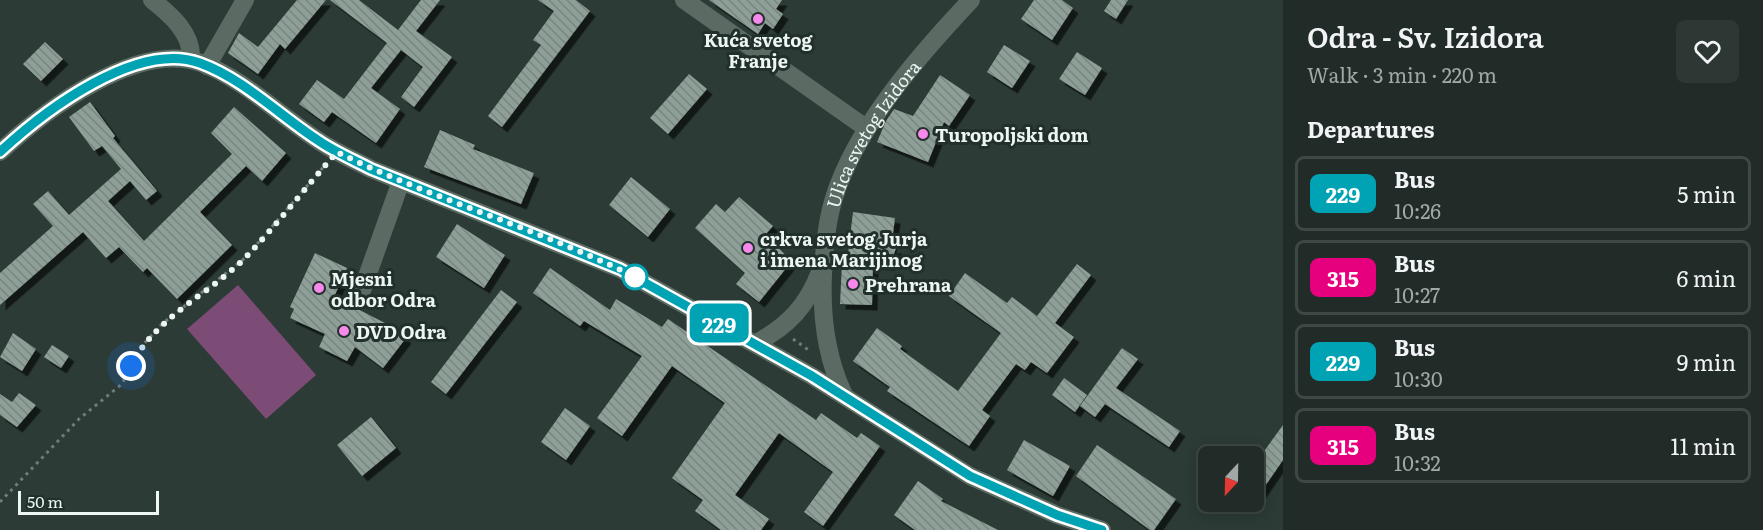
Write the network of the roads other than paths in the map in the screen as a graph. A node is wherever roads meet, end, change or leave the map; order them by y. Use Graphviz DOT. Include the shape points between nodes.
graph roads {
  1 [pos="153,0"];
  2 [pos="245,0"];
  3 [pos="684,0"];
  4 [pos="971,0"];
  5 [pos="199,63"];
  6 [pos="866,128"];
  7 [pos="0,152"];
  8 [pos="401,181"];
  9 [pos="824,262"];
  10 [pos="358,299"];
  11 [pos="756,343"];
  12 [pos="844,395"];
  13 [pos="1054,523"];
  14 [pos="1102,530"];
  1 -- 5 [label="street" via="183,31"];
  2 -- 5 [label="street"];
  3 -- 6 [label="street"];
  4 -- 6 [label="street, Ulica svetog Izidora"];
  5 -- 7 [label="street" via="155,60 124,69 51,111"];
  5 -- 8 [label="street" via="337,152"];
  6 -- 9 [label="street, Ulica svetog Izidora" via="833,198"];
  8 -- 10 [label="street"];
  8 -- 11 [label="street" via="620,269"];
  9 -- 11 [label="street" via="799,312 785,327"];
  9 -- 12 [label="street, Ulica svetog Izidora" via="827,354"];
  11 -- 12 [label="street"];
  12 -- 13 [label="street" via="950,465"];
  13 -- 14 [label="street"];
}
